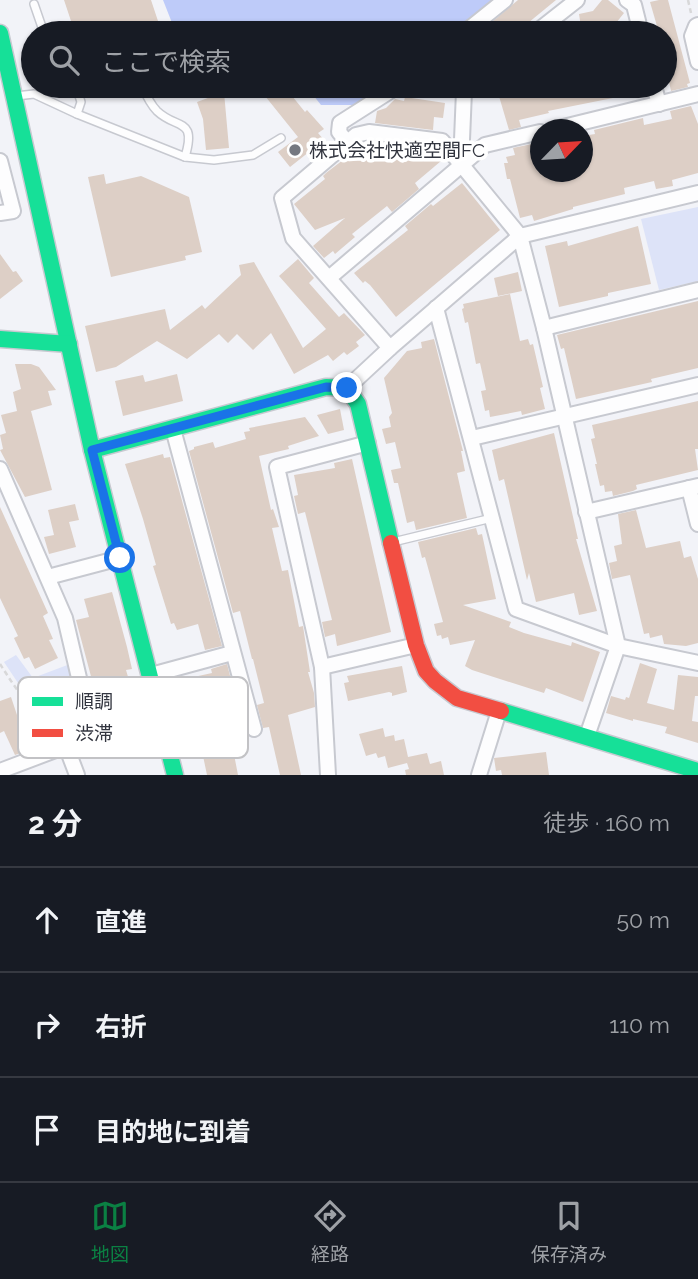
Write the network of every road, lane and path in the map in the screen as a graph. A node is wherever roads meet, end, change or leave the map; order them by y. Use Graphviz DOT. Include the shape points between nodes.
graph roads {
  1 [pos="505,0"];
  2 [pos="577,0"];
  3 [pos="626,0"];
  4 [pos="34,4"];
  5 [pos="40,21"];
  6 [pos="479,21"];
  7 [pos="551,21"];
  8 [pos="638,21"];
  9 [pos="698,25"];
  10 [pos="0,33"];
  11 [pos="698,62"];
  12 [pos="698,94"];
  13 [pos="21,95"];
  14 [pos="15,96"];
  15 [pos="43,98"];
  16 [pos="80,98"];
  17 [pos="149,98"];
  18 [pos="379,98"];
  19 [pos="464,98"];
  20 [pos="657,98"];
  21 [pos="659,104"];
  22 [pos="77,114"];
  23 [pos="593,120"];
  24 [pos="530,135"];
  25 [pos="282,138"];
  26 [pos="347,142"];
  27 [pos="185,157"];
  28 [pos="0,161"];
  29 [pos="461,164"];
  30 [pos="698,193"];
  31 [pos="0,213"];
  32 [pos="520,236"];
  33 [pos="329,278"];
  34 [pos="698,290"];
  35 [pos="436,308"];
  36 [pos="544,328"];
  37 [pos="0,338"];
  38 [pos="69,344"];
  39 [pos="390,348"];
  40 [pos="698,385"];
  41 [pos="347,388"];
  42 [pos="565,416"];
  43 [pos="173,429"];
  44 [pos="472,438"];
  45 [pos="368,443"];
  46 [pos="92,450"];
  47 [pos="0,469"];
  48 [pos="694,487"];
  49 [pos="586,512"];
  50 [pos="492,518"];
  51 [pos="698,524"];
  52 [pos="393,542"];
  53 [pos="120,558"];
  54 [pos="48,577"];
  55 [pos="416,645"];
  56 [pos="618,646"];
  57 [pos="232,653"];
  58 [pos="698,663"];
  59 [pos="0,664"];
  60 [pos="322,667"];
  61 [pos="151,675"];
  62 [pos="78,677"];
  63 [pos="239,677"];
  64 [pos="18,690"];
  65 [pos="248,708"];
  66 [pos="499,711"];
  67 [pos="254,729"];
  68 [pos="587,736"];
  69 [pos="34,758"];
  70 [pos="71,758"];
  71 [pos="0,771"];
  72 [pos="698,771"];
  73 [pos="77,775"];
  74 [pos="328,775"];
  75 [pos="479,775"];
  1 -- 6 [label="street"];
  2 -- 7 [label="street"];
  3 -- 8 [label="street" via="634,5"];
  4 -- 5 [label="lane"];
  9 -- 11 [label="street" via="692,36"];
  10 -- 14 [label="street"];
  12 -- 21 [label="street"];
  13 -- 14 [label="lane"];
  14 -- 38 [label="street"];
  15 -- 22 [label="lane"];
  16 -- 22 [label="lane"];
  17 -- 27 [label="lane" via="156,110 184,125 189,143"];
  18 -- 26 [label="street" via="340,123"];
  19 -- 29 [label="street"];
  20 -- 21 [label="street"];
  21 -- 23 [label="street"];
  22 -- 27 [label="lane"];
  24 -- 29 [label="street" via="485,145"];
  25 -- 27 [label="lane" via="253,155 214,160"];
  26 -- 29 [label="street" via="369,132 442,141"];
  26 -- 33 [label="street" via="282,198 293,238"];
  28 -- 31 [label="street" via="13,211"];
  29 -- 32 [label="street"];
  29 -- 33 [label="street"];
  30 -- 32 [label="street"];
  32 -- 35 [label="street"];
  32 -- 36 [label="street"];
  33 -- 39 [label="street"];
  34 -- 36 [label="street"];
  35 -- 39 [label="street"];
  35 -- 44 [label="street"];
  36 -- 42 [label="street"];
  37 -- 38 [label="street"];
  38 -- 46 [label="street"];
  39 -- 41 [label="street"];
  40 -- 42 [label="street"];
  41 -- 43 [label="street" via="326,387"];
  41 -- 45 [label="street" via="358,404"];
  42 -- 44 [label="street"];
  42 -- 49 [label="street"];
  43 -- 46 [label="street"];
  43 -- 57 [label="street"];
  44 -- 50 [label="street"];
  45 -- 52 [label="street"];
  45 -- 60 [label="street" via="277,467"];
  46 -- 53 [label="street"];
  47 -- 54 [label="street"];
  48 -- 49 [label="street"];
  48 -- 51 [label="street"];
  49 -- 56 [label="street"];
  50 -- 52 [label="lane"];
  50 -- 56 [label="street" via="516,609"];
  52 -- 55 [label="street"];
  53 -- 54 [label="street"];
  53 -- 61 [label="street"];
  54 -- 62 [label="street" via="65,618"];
  55 -- 60 [label="street"];
  55 -- 66 [label="street" via="433,682 457,698"];
  56 -- 58 [label="street"];
  56 -- 68 [label="street"];
  57 -- 61 [label="street"];
  57 -- 63 [label="street"];
  59 -- 64 [label="path"];
  60 -- 74 [label="street"];
  65 -- 67 [label="street"];
  66 -- 68 [label="street"];
  66 -- 75 [label="street"];
  68 -- 72 [label="street"];
  69 -- 71 [label="street"];
  70 -- 73 [label="street"];
}
